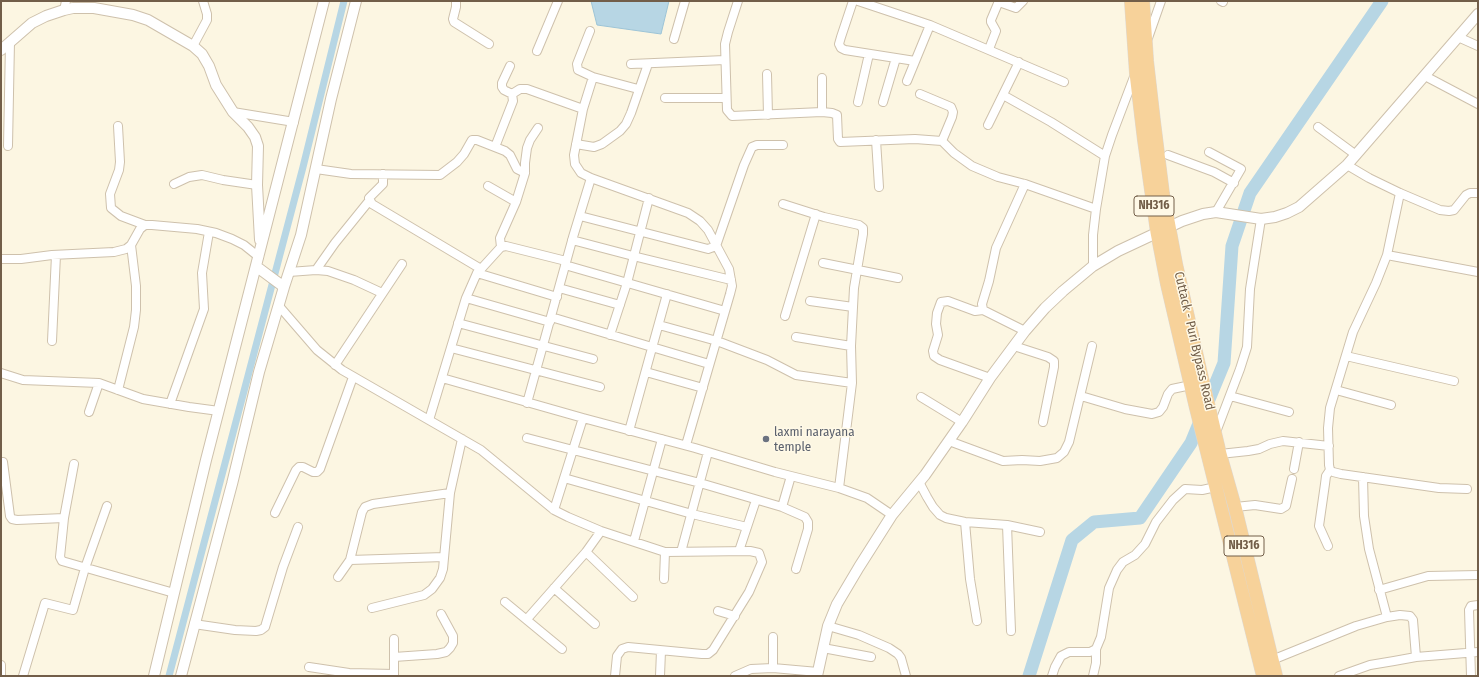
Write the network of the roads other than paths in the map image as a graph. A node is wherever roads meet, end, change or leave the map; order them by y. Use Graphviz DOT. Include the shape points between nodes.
graph roads {
  1 [pos="203,1"];
  2 [pos="324,1"];
  3 [pos="356,1"];
  4 [pos="456,1"];
  5 [pos="558,1"];
  6 [pos="685,1"];
  7 [pos="738,1"];
  8 [pos="853,1"];
  9 [pos="858,1"];
  10 [pos="1023,1"];
  11 [pos="1131,1"];
  12 [pos="1143,1"];
  13 [pos="1161,1"];
  14 [pos="1000,2"];
  15 [pos="65,5"];
  16 [pos="1478,14"];
  17 [pos="930,25"];
  18 [pos="590,31"];
  19 [pos="1458,37"];
  20 [pos="674,39"];
  21 [pos="10,42"];
  22 [pos="489,44"];
  23 [pos="1145,44"];
  24 [pos="193,46"];
  25 [pos="1478,46"];
  26 [pos="989,49"];
  27 [pos="1,50"];
  28 [pos="537,51"];
  29 [pos="869,54"];
  30 [pos="896,58"];
  31 [pos="725,60"];
  32 [pos="915,61"];
  33 [pos="1019,62"];
  34 [pos="631,64"];
  35 [pos="648,64"];
  36 [pos="510,66"];
  37 [pos="1136,73"];
  38 [pos="767,74"];
  39 [pos="1425,76"];
  40 [pos="593,77"];
  41 [pos="822,78"];
  42 [pos="907,81"];
  43 [pos="1064,82"];
  44 [pos="638,89"];
  45 [pos="512,94"];
  46 [pos="920,94"];
  47 [pos="1003,95"];
  48 [pos="665,98"];
  49 [pos="726,98"];
  50 [pos="858,102"];
  51 [pos="883,102"];
  52 [pos="1478,104"];
  53 [pos="583,110"];
  54 [pos="234,112"];
  55 [pos="822,112"];
  56 [pos="768,115"];
  57 [pos="294,122"];
  58 [pos="988,125"];
  59 [pos="118,126"];
  60 [pos="1318,127"];
  61 [pos="538,128"];
  62 [pos="876,140"];
  63 [pos="942,141"];
  64 [pos="576,144"];
  65 [pos="783,145"];
  66 [pos="8,146"];
  67 [pos="495,147"];
  68 [pos="1209,152"];
  69 [pos="1168,155"];
  70 [pos="1356,155"];
  71 [pos="1105,156"];
  72 [pos="1347,165"];
  73 [pos="316,169"];
  74 [pos="383,174"];
  75 [pos="525,174"];
  76 [pos="592,178"];
  77 [pos="1234,183"];
  78 [pos="174,184"];
  79 [pos="1025,184"];
  80 [pos="257,185"];
  81 [pos="488,186"];
  82 [pos="879,187"];
  83 [pos="1400,193"];
  84 [pos="1478,193"];
  85 [pos="649,198"];
  86 [pos="370,201"];
  87 [pos="516,202"];
  88 [pos="783,204"];
  89 [pos="1096,209"];
  90 [pos="1220,213"];
  91 [pos="816,214"];
  92 [pos="580,216"];
  93 [pos="1258,219"];
  94 [pos="145,225"];
  95 [pos="1170,227"];
  96 [pos="209,232"];
  97 [pos="640,232"];
  98 [pos="1157,232"];
  99 [pos="572,240"];
  100 [pos="131,245"];
  101 [pos="716,246"];
  102 [pos="501,247"];
  103 [pos="56,255"];
  104 [pos="1387,255"];
  105 [pos="634,256"];
  106 [pos="1,260"];
  107 [pos="260,262"];
  108 [pos="566,263"];
  109 [pos="823,263"];
  110 [pos="402,264"];
  111 [pos="1093,266"];
  112 [pos="316,270"];
  113 [pos="857,270"];
  114 [pos="479,271"];
  115 [pos="290,272"];
  116 [pos="1478,272"];
  117 [pos="898,278"];
  118 [pos="731,280"];
  119 [pos="627,283"];
  120 [pos="282,286"];
  121 [pos="560,288"];
  122 [pos="382,293"];
  123 [pos="667,294"];
  124 [pos="557,297"];
  125 [pos="466,298"];
  126 [pos="810,301"];
  127 [pos="620,305"];
  128 [pos="279,306"];
  129 [pos="853,307"];
  130 [pos="983,310"];
  131 [pos="725,311"];
  132 [pos="785,316"];
  133 [pos="551,320"];
  134 [pos="458,323"];
  135 [pos="659,325"];
  136 [pos="1025,331"];
  137 [pos="610,335"];
  138 [pos="796,337"];
  139 [pos="52,341"];
  140 [pos="716,341"];
  141 [pos="543,345"];
  142 [pos="851,346"];
  143 [pos="1014,346"];
  144 [pos="1092,346"];
  145 [pos="451,348"];
  146 [pos="653,348"];
  147 [pos="1346,356"];
  148 [pos="593,359"];
  149 [pos="709,364"];
  150 [pos="335,365"];
  151 [pos="536,371"];
  152 [pos="646,372"];
  153 [pos="1,373"];
  154 [pos="353,377"];
  155 [pos="442,378"];
  156 [pos="990,378"];
  157 [pos="1454,381"];
  158 [pos="99,383"];
  159 [pos="852,383"];
  160 [pos="1190,385"];
  161 [pos="600,387"];
  162 [pos="703,388"];
  163 [pos="118,390"];
  164 [pos="1336,390"];
  165 [pos="1081,396"];
  166 [pos="1230,396"];
  167 [pos="921,397"];
  168 [pos="528,403"];
  169 [pos="170,404"];
  170 [pos="1390,405"];
  171 [pos="219,411"];
  172 [pos="88,412"];
  173 [pos="1289,412"];
  174 [pos="583,418"];
  175 [pos="429,420"];
  176 [pos="962,422"];
  177 [pos="1043,422"];
  178 [pos="629,431"];
  179 [pos="1215,433"];
  180 [pos="526,438"];
  181 [pos="462,439"];
  182 [pos="662,439"];
  183 [pos="948,441"];
  184 [pos="1299,442"];
  185 [pos="686,445"];
  186 [pos="1329,446"];
  187 [pos="573,450"];
  188 [pos="708,452"];
  189 [pos="1214,453"];
  190 [pos="2,462"];
  191 [pos="74,464"];
  192 [pos="1294,469"];
  193 [pos="1330,470"];
  194 [pos="653,471"];
  195 [pos="791,476"];
  196 [pos="1363,477"];
  197 [pos="564,478"];
  198 [pos="1292,480"];
  199 [pos="700,483"];
  200 [pos="918,484"];
  201 [pos="1216,487"];
  202 [pos="839,488"];
  203 [pos="1467,489"];
  204 [pos="450,493"];
  205 [pos="756,500"];
  206 [pos="645,501"];
  207 [pos="107,506"];
  208 [pos="1235,507"];
  209 [pos="782,508"];
  210 [pos="554,510"];
  211 [pos="275,513"];
  212 [pos="893,513"];
  213 [pos="692,514"];
  214 [pos="64,518"];
  215 [pos="965,522"];
  216 [pos="1007,525"];
  217 [pos="298,527"];
  218 [pos="747,527"];
  219 [pos="602,531"];
  220 [pos="1040,532"];
  221 [pos="634,541"];
  222 [pos="1328,546"];
  223 [pos="739,551"];
  224 [pos="586,552"];
  225 [pos="665,552"];
  226 [pos="681,552"];
  227 [pos="444,556"];
  228 [pos="350,560"];
  229 [pos="85,568"];
  230 [pos="796,569"];
  231 [pos="1478,575"];
  232 [pos="338,577"];
  233 [pos="664,579"];
  234 [pos="554,588"];
  235 [pos="1379,590"];
  236 [pos="174,593"];
  237 [pos="633,597"];
  238 [pos="505,602"];
  239 [pos="1478,605"];
  240 [pos="372,608"];
  241 [pos="718,611"];
  242 [pos="441,614"];
  243 [pos="735,616"];
  244 [pos="1387,617"];
  245 [pos="527,619"];
  246 [pos="977,620"];
  247 [pos="194,624"];
  248 [pos="594,624"];
  249 [pos="828,626"];
  250 [pos="1011,632"];
  251 [pos="773,637"];
  252 [pos="394,639"];
  253 [pos="823,648"];
  254 [pos="562,649"];
  255 [pos="1096,649"];
  256 [pos="661,651"];
  257 [pos="1474,652"];
  258 [pos="394,657"];
  259 [pos="871,657"];
  260 [pos="1416,657"];
  261 [pos="1272,660"];
  262 [pos="1,665"];
  263 [pos="309,667"];
  264 [pos="773,668"];
  265 [pos="817,674"];
  266 [pos="394,675"];
  267 [pos="906,675"];
  268 [pos="1,676"];
  269 [pos="23,676"];
  270 [pos="154,676"];
  271 [pos="181,676"];
  272 [pos="615,676"];
  273 [pos="660,676"];
  274 [pos="735,676"];
  275 [pos="914,676"];
  276 [pos="1052,676"];
  277 [pos="1093,676"];
  278 [pos="1263,676"];
  279 [pos="1276,676"];
  280 [pos="1339,676"];
  281 [pos="1471,676"];
  1 -- 24 [label="street" via="207,20"];
  2 -- 57 [label="street"];
  3 -- 73 [label="street"];
  4 -- 22 [label="street" via="454,22"];
  5 -- 28 [label="street"];
  6 -- 20 [label="street"];
  7 -- 31 [label="street" via="726,38"];
  8 -- 29 [label="street" via="839,44 845,50"];
  9 -- 17 [label="street"];
  10 -- 14 [label="street" via="1019,7 1014,8"];
  11 -- 37 [label="highway, Cuttack - Puri Bypass Road / NH316"];
  12 -- 23 [label="highway, Cuttack - Puri Bypass Road / NH316"];
  13 -- 23 [label="street"];
  14 -- 26 [label="street" via="991,20 996,31"];
  15 -- 21 [label="street" via="32,23"];
  15 -- 24 [label="street" via="133,15 148,20"];
  16 -- 19 [label="street"];
  17 -- 26 [label="street"];
  17 -- 32 [label="street"];
  18 -- 40 [label="street" via="576,68"];
  19 -- 25 [label="street"];
  19 -- 39 [label="street"];
  21 -- 27 [label="street"];
  21 -- 66 [label="street"];
  23 -- 95 [label="highway, Cuttack - Puri Bypass Road / NH316" via="1163,194"];
  24 -- 54 [label="street" via="202,54 216,85"];
  26 -- 33 [label="street"];
  29 -- 30 [label="street"];
  29 -- 50 [label="street"];
  30 -- 32 [label="street"];
  30 -- 51 [label="street"];
  31 -- 35 [label="street"];
  31 -- 49 [label="street"];
  32 -- 42 [label="street"];
  33 -- 43 [label="street"];
  33 -- 47 [label="street"];
  34 -- 35 [label="street"];
  35 -- 44 [label="street"];
  36 -- 45 [label="street" via="502,87"];
  37 -- 71 [label="street"];
  37 -- 98 [label="highway, Cuttack - Puri Bypass Road / NH316"];
  38 -- 56 [label="street"];
  39 -- 52 [label="street"];
  39 -- 70 [label="street"];
  40 -- 44 [label="street"];
  40 -- 53 [label="street"];
  41 -- 55 [label="street"];
  44 -- 64 [label="street" via="631,113 620,131 594,147"];
  45 -- 53 [label="street" via="520,89 527,89"];
  45 -- 67 [label="street" via="514,102"];
  46 -- 63 [label="street" via="952,108 952,117"];
  47 -- 58 [label="street"];
  47 -- 71 [label="street"];
  48 -- 49 [label="street"];
  49 -- 56 [label="street" via="727,110 732,116"];
  53 -- 64 [label="street"];
  54 -- 57 [label="street"];
  54 -- 80 [label="street" via="248,127 258,146"];
  55 -- 56 [label="street"];
  55 -- 62 [label="street" via="837,115 840,142"];
  57 -- 107 [label="street"];
  59 -- 94 [label="street" via="120,162 110,194 111,208 122,216"];
  60 -- 70 [label="street"];
  61 -- 75 [label="street" via="527,148"];
  62 -- 63 [label="street"];
  62 -- 82 [label="street"];
  63 -- 79 [label="street" via="969,164 998,177"];
  64 -- 76 [label="street" via="575,164 581,173"];
  65 -- 101 [label="street" via="752,147"];
  67 -- 74 [label="street" via="472,140 457,162 440,175"];
  67 -- 75 [label="street" via="510,155 517,169"];
  68 -- 77 [label="street" via="1241,169"];
  69 -- 77 [label="street" via="1214,172"];
  70 -- 72 [label="street"];
  71 -- 89 [label="street"];
  72 -- 83 [label="street"];
  72 -- 93 [label="street" via="1299,207 1286,214"];
  73 -- 74 [label="street" via="351,174"];
  73 -- 115 [label="street"];
  74 -- 86 [label="street" via="383,184 371,196"];
  75 -- 87 [label="street"];
  76 -- 85 [label="street"];
  76 -- 92 [label="street"];
  77 -- 90 [label="street"];
  78 -- 80 [label="street" via="189,177 202,175"];
  79 -- 89 [label="street"];
  79 -- 130 [label="street" via="996,248 982,304"];
  80 -- 107 [label="street"];
  81 -- 87 [label="street"];
  83 -- 84 [label="street" via="1429,206 1449,211 1457,207 1470,193"];
  83 -- 104 [label="street"];
  85 -- 97 [label="street"];
  85 -- 101 [label="street" via="700,220"];
  86 -- 112 [label="street"];
  86 -- 114 [label="street"];
  87 -- 102 [label="street" via="500,238"];
  88 -- 91 [label="street"];
  89 -- 111 [label="street"];
  90 -- 93 [label="street"];
  90 -- 95 [label="street" via="1195,216"];
  91 -- 113 [label="street" via="863,228"];
  91 -- 132 [label="street"];
  92 -- 97 [label="street"];
  92 -- 99 [label="street"];
  93 -- 166 [label="street" via="1247,347"];
  94 -- 96 [label="street"];
  94 -- 100 [label="street"];
  95 -- 98 [label="street"];
  95 -- 179 [label="highway, Cuttack - Puri Bypass Road / NH316"];
  96 -- 107 [label="street" via="244,245"];
  96 -- 169 [label="street" via="202,273 204,308"];
  97 -- 101 [label="street" via="708,249"];
  97 -- 105 [label="street"];
  98 -- 111 [label="street"];
  98 -- 160 [label="highway, Cuttack - Puri Bypass Road / NH316"];
  99 -- 105 [label="street"];
  99 -- 108 [label="street"];
  100 -- 103 [label="street" via="114,252"];
  100 -- 163 [label="street" via="136,310"];
  101 -- 118 [label="street" via="729,269"];
  102 -- 108 [label="street" via="512,247"];
  102 -- 114 [label="street"];
  103 -- 106 [label="street"];
  103 -- 139 [label="street"];
  104 -- 116 [label="street"];
  104 -- 147 [label="street" via="1353,332"];
  105 -- 118 [label="street"];
  105 -- 119 [label="street"];
  107 -- 120 [label="street"];
  107 -- 171 [label="street"];
  108 -- 119 [label="street"];
  108 -- 121 [label="street"];
  109 -- 113 [label="street"];
  110 -- 122 [label="street"];
  111 -- 136 [label="street" via="1063,291"];
  112 -- 115 [label="street"];
  112 -- 122 [label="street" via="328,271 354,280"];
  113 -- 117 [label="street"];
  113 -- 129 [label="street"];
  114 -- 124 [label="street"];
  114 -- 125 [label="street"];
  115 -- 120 [label="street"];
  118 -- 131 [label="street"];
  119 -- 123 [label="street"];
  119 -- 127 [label="street"];
  120 -- 128 [label="street"];
  121 -- 124 [label="street"];
  121 -- 127 [label="street"];
  122 -- 150 [label="street"];
  123 -- 131 [label="street"];
  123 -- 135 [label="street"];
  124 -- 133 [label="street"];
  125 -- 133 [label="street"];
  125 -- 134 [label="street"];
  126 -- 129 [label="street"];
  127 -- 137 [label="street"];
  128 -- 150 [label="street" via="317,350"];
  128 -- 247 [label="street" via="259,372"];
  129 -- 142 [label="street"];
  130 -- 136 [label="street"];
  130 -- 156 [label="street" via="974,311 941,302 936,324 938,335 933,351 934,356 940,360"];
  131 -- 140 [label="street"];
  133 -- 137 [label="street"];
  133 -- 141 [label="street"];
  134 -- 141 [label="street"];
  134 -- 145 [label="street"];
  135 -- 140 [label="street"];
  135 -- 146 [label="street"];
  136 -- 143 [label="street"];
  137 -- 146 [label="street"];
  138 -- 142 [label="street"];
  140 -- 149 [label="street"];
  140 -- 159 [label="street" via="767,360 796,375"];
  141 -- 148 [label="street"];
  141 -- 151 [label="street"];
  142 -- 159 [label="street"];
  143 -- 156 [label="street"];
  143 -- 177 [label="street" via="1054,361"];
  144 -- 165 [label="street"];
  145 -- 151 [label="street"];
  145 -- 155 [label="street"];
  146 -- 149 [label="street"];
  146 -- 152 [label="street"];
  147 -- 157 [label="street"];
  147 -- 164 [label="street"];
  149 -- 162 [label="street"];
  150 -- 154 [label="street"];
  151 -- 161 [label="street"];
  151 -- 168 [label="street"];
  152 -- 162 [label="street"];
  152 -- 178 [label="street"];
  153 -- 158 [label="street" via="23,380"];
  154 -- 175 [label="street"];
  154 -- 211 [label="street" via="320,469 313,472 299,467"];
  155 -- 168 [label="street"];
  155 -- 175 [label="street"];
  156 -- 176 [label="street"];
  158 -- 163 [label="street"];
  158 -- 172 [label="street"];
  159 -- 202 [label="street"];
  160 -- 165 [label="street" via="1172,389 1159,412 1152,414"];
  160 -- 189 [label="highway, Cuttack - Puri Bypass Road / NH316"];
  162 -- 185 [label="street"];
  163 -- 169 [label="street"];
  164 -- 170 [label="street"];
  164 -- 186 [label="street" via="1329,415"];
  165 -- 183 [label="street" via="1069,442 1057,458 1040,462 1004,461"];
  166 -- 173 [label="street"];
  166 -- 179 [label="street"];
  167 -- 176 [label="street"];
  168 -- 174 [label="street"];
  169 -- 171 [label="street"];
  171 -- 236 [label="street"];
  174 -- 178 [label="street"];
  174 -- 187 [label="street"];
  175 -- 181 [label="street"];
  176 -- 183 [label="street"];
  178 -- 182 [label="street"];
  179 -- 189 [label="highway, Cuttack - Puri Bypass Road / NH316"];
  180 -- 187 [label="street"];
  181 -- 204 [label="street"];
  181 -- 210 [label="street" via="481,450"];
  182 -- 185 [label="street"];
  182 -- 194 [label="street"];
  183 -- 200 [label="street"];
  184 -- 186 [label="street"];
  184 -- 189 [label="street" via="1277,442 1248,451"];
  184 -- 192 [label="street"];
  185 -- 188 [label="street"];
  186 -- 193 [label="street"];
  187 -- 194 [label="street"];
  187 -- 197 [label="street"];
  188 -- 195 [label="street"];
  188 -- 199 [label="street"];
  189 -- 201 [label="highway, Cuttack - Puri Bypass Road / NH316"];
  189 -- 208 [label="highway, Cuttack - Puri Bypass Road / NH316"];
  190 -- 214 [label="street" via="12,519"];
  191 -- 214 [label="street"];
  193 -- 196 [label="street"];
  193 -- 222 [label="street" via="1326,476 1319,526"];
  194 -- 199 [label="street"];
  194 -- 206 [label="street"];
  195 -- 202 [label="street"];
  195 -- 209 [label="street"];
  196 -- 203 [label="street" via="1438,488"];
  196 -- 235 [label="street" via="1364,516"];
  197 -- 206 [label="street"];
  197 -- 210 [label="street"];
  198 -- 208 [label="street" via="1286,506 1281,509 1255,505"];
  199 -- 205 [label="street"];
  199 -- 213 [label="street"];
  200 -- 212 [label="street"];
  200 -- 215 [label="street" via="940,515"];
  201 -- 255 [label="street" via="1185,489 1179,494 1156,522 1145,544 1117,570 1109,588"];
  201 -- 278 [label="highway, Cuttack - Puri Bypass Road / NH316"];
  202 -- 212 [label="street" via="867,498"];
  204 -- 227 [label="street"];
  204 -- 228 [label="street" via="365,507"];
  205 -- 209 [label="street"];
  205 -- 218 [label="street"];
  206 -- 213 [label="street"];
  206 -- 221 [label="street"];
  207 -- 229 [label="street"];
  208 -- 261 [label="highway, Cuttack - Puri Bypass Road / NH316"];
  209 -- 230 [label="street" via="805,517 808,522"];
  210 -- 219 [label="street"];
  212 -- 249 [label="street" via="836,604"];
  213 -- 218 [label="street"];
  213 -- 226 [label="street"];
  214 -- 229 [label="street" via="60,556 62,561"];
  215 -- 216 [label="street"];
  215 -- 246 [label="street"];
  216 -- 220 [label="street"];
  216 -- 250 [label="street"];
  217 -- 247 [label="street" via="265,627 252,631"];
  218 -- 223 [label="street"];
  219 -- 221 [label="street"];
  219 -- 224 [label="street"];
  221 -- 225 [label="street"];
  223 -- 226 [label="street"];
  223 -- 243 [label="street" via="758,553 762,562"];
  224 -- 234 [label="street"];
  224 -- 237 [label="street"];
  225 -- 226 [label="street"];
  225 -- 233 [label="street"];
  227 -- 228 [label="street"];
  227 -- 240 [label="street" via="440,578 424,596"];
  228 -- 232 [label="street"];
  229 -- 236 [label="street"];
  229 -- 269 [label="street" via="72,610 45,603"];
  231 -- 235 [label="street" via="1428,576"];
  234 -- 245 [label="street"];
  234 -- 248 [label="street"];
  235 -- 244 [label="street"];
  236 -- 270 [label="street"];
  238 -- 245 [label="street"];
  239 -- 257 [label="street" via="1471,606 1469,610"];
  241 -- 243 [label="street"];
  242 -- 258 [label="street" via="453,643 446,652"];
  243 -- 256 [label="street" via="708,654"];
  244 -- 260 [label="street" via="1406,615 1413,620"];
  244 -- 261 [label="street" via="1356,626"];
  245 -- 254 [label="street"];
  247 -- 271 [label="street"];
  249 -- 253 [label="street"];
  249 -- 267 [label="street" via="859,635 889,648 901,658"];
  251 -- 264 [label="street"];
  252 -- 258 [label="street"];
  253 -- 259 [label="street"];
  253 -- 265 [label="street"];
  255 -- 276 [label="street" via="1090,652 1069,652 1061,656"];
  255 -- 277 [label="street"];
  256 -- 272 [label="street" via="628,647 622,649 617,656"];
  256 -- 273 [label="street"];
  257 -- 260 [label="street"];
  257 -- 281 [label="street"];
  258 -- 266 [label="street"];
  260 -- 280 [label="street" via="1370,665"];
  261 -- 279 [label="highway, Cuttack - Puri Bypass Road / NH316"];
  262 -- 268 [label="street"];
  263 -- 266 [label="street" via="350,673"];
  264 -- 265 [label="street"];
  264 -- 274 [label="street" via="751,669"];
  267 -- 275 [label="street"];
}
